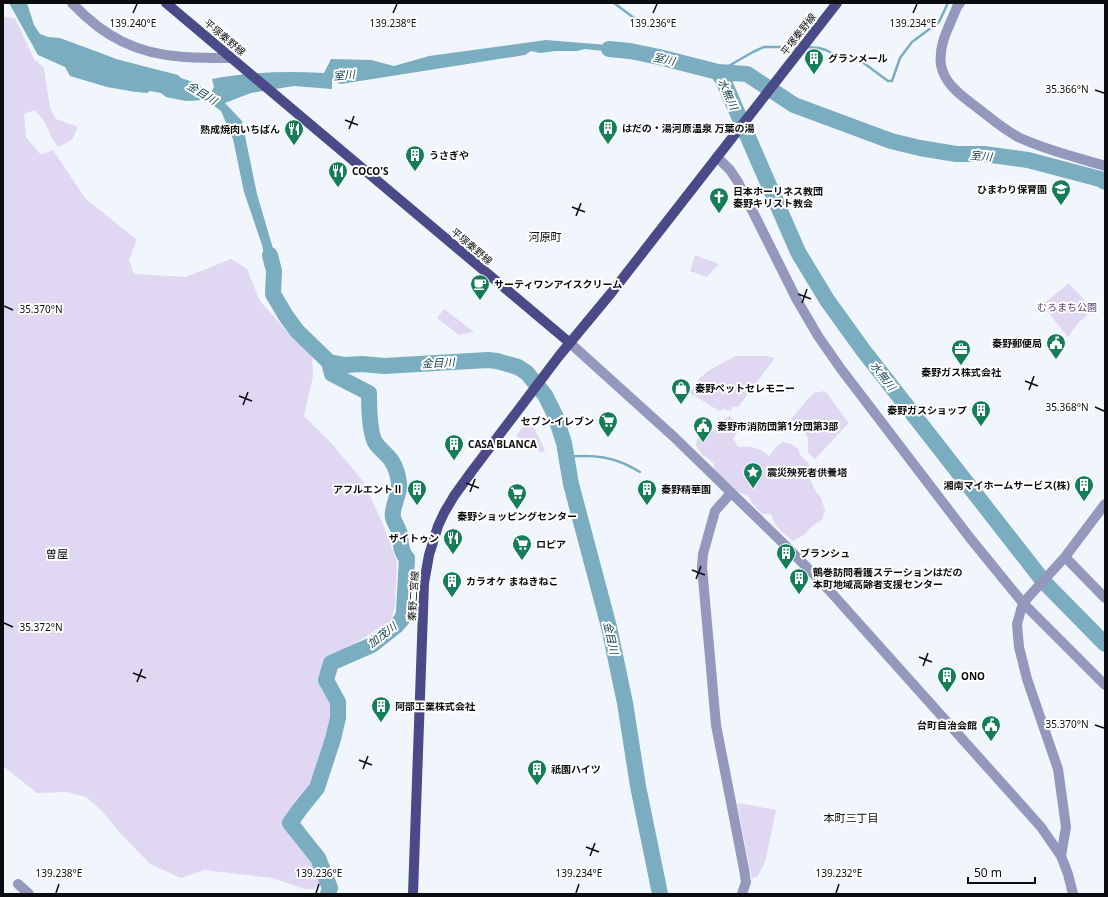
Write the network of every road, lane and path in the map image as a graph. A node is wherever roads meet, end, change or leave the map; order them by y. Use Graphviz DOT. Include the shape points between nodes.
graph roads {
  1 [pos="72,3"];
  2 [pos="166,3"];
  3 [pos="837,3"];
  4 [pos="960,3"];
  5 [pos="230,58"];
  6 [pos="717,157"];
  7 [pos="1105,166"];
  8 [pos="570,343"];
  9 [pos="731,493"];
  10 [pos="1105,504"];
  11 [pos="1063,558"];
  12 [pos="1105,598"];
  13 [pos="1025,602"];
  14 [pos="1105,685"];
  15 [pos="1061,856"];
  16 [pos="18,884"];
  17 [pos="29,894"];
  18 [pos="413,894"];
  19 [pos="742,894"];
  20 [pos="1073,894"];
  1 -- 5 [label="street" via="103,31 142,50 185,57"];
  2 -- 5 [label="main road, 平塚秦野線"];
  3 -- 6 [label="main road, 平塚秦野線"];
  4 -- 7 [label="street" via="942,43 940,58 947,80 956,91 998,124 1018,136 1041,147"];
  5 -- 8 [label="main road, 平塚秦野線"];
  6 -- 8 [label="main road"];
  6 -- 13 [label="street" via="738,182 797,300 818,336 965,532"];
  8 -- 9 [label="street" via="674,437"];
  8 -- 18 [label="main road, 秦野二宮線" via="454,496 438,526 429,555 424,583"];
  9 -- 15 [label="street" via="833,594 1041,827"];
  9 -- 19 [label="street" via="716,511 703,554 702,567 716,725 746,882"];
  10 -- 11 [label="street"];
  11 -- 12 [label="street"];
  11 -- 13 [label="street"];
  13 -- 14 [label="street"];
  13 -- 15 [label="street" via="1017,624 1019,647 1027,679 1058,768 1066,827"];
  15 -- 20 [label="street"];
  16 -- 17 [label="street"];
}
